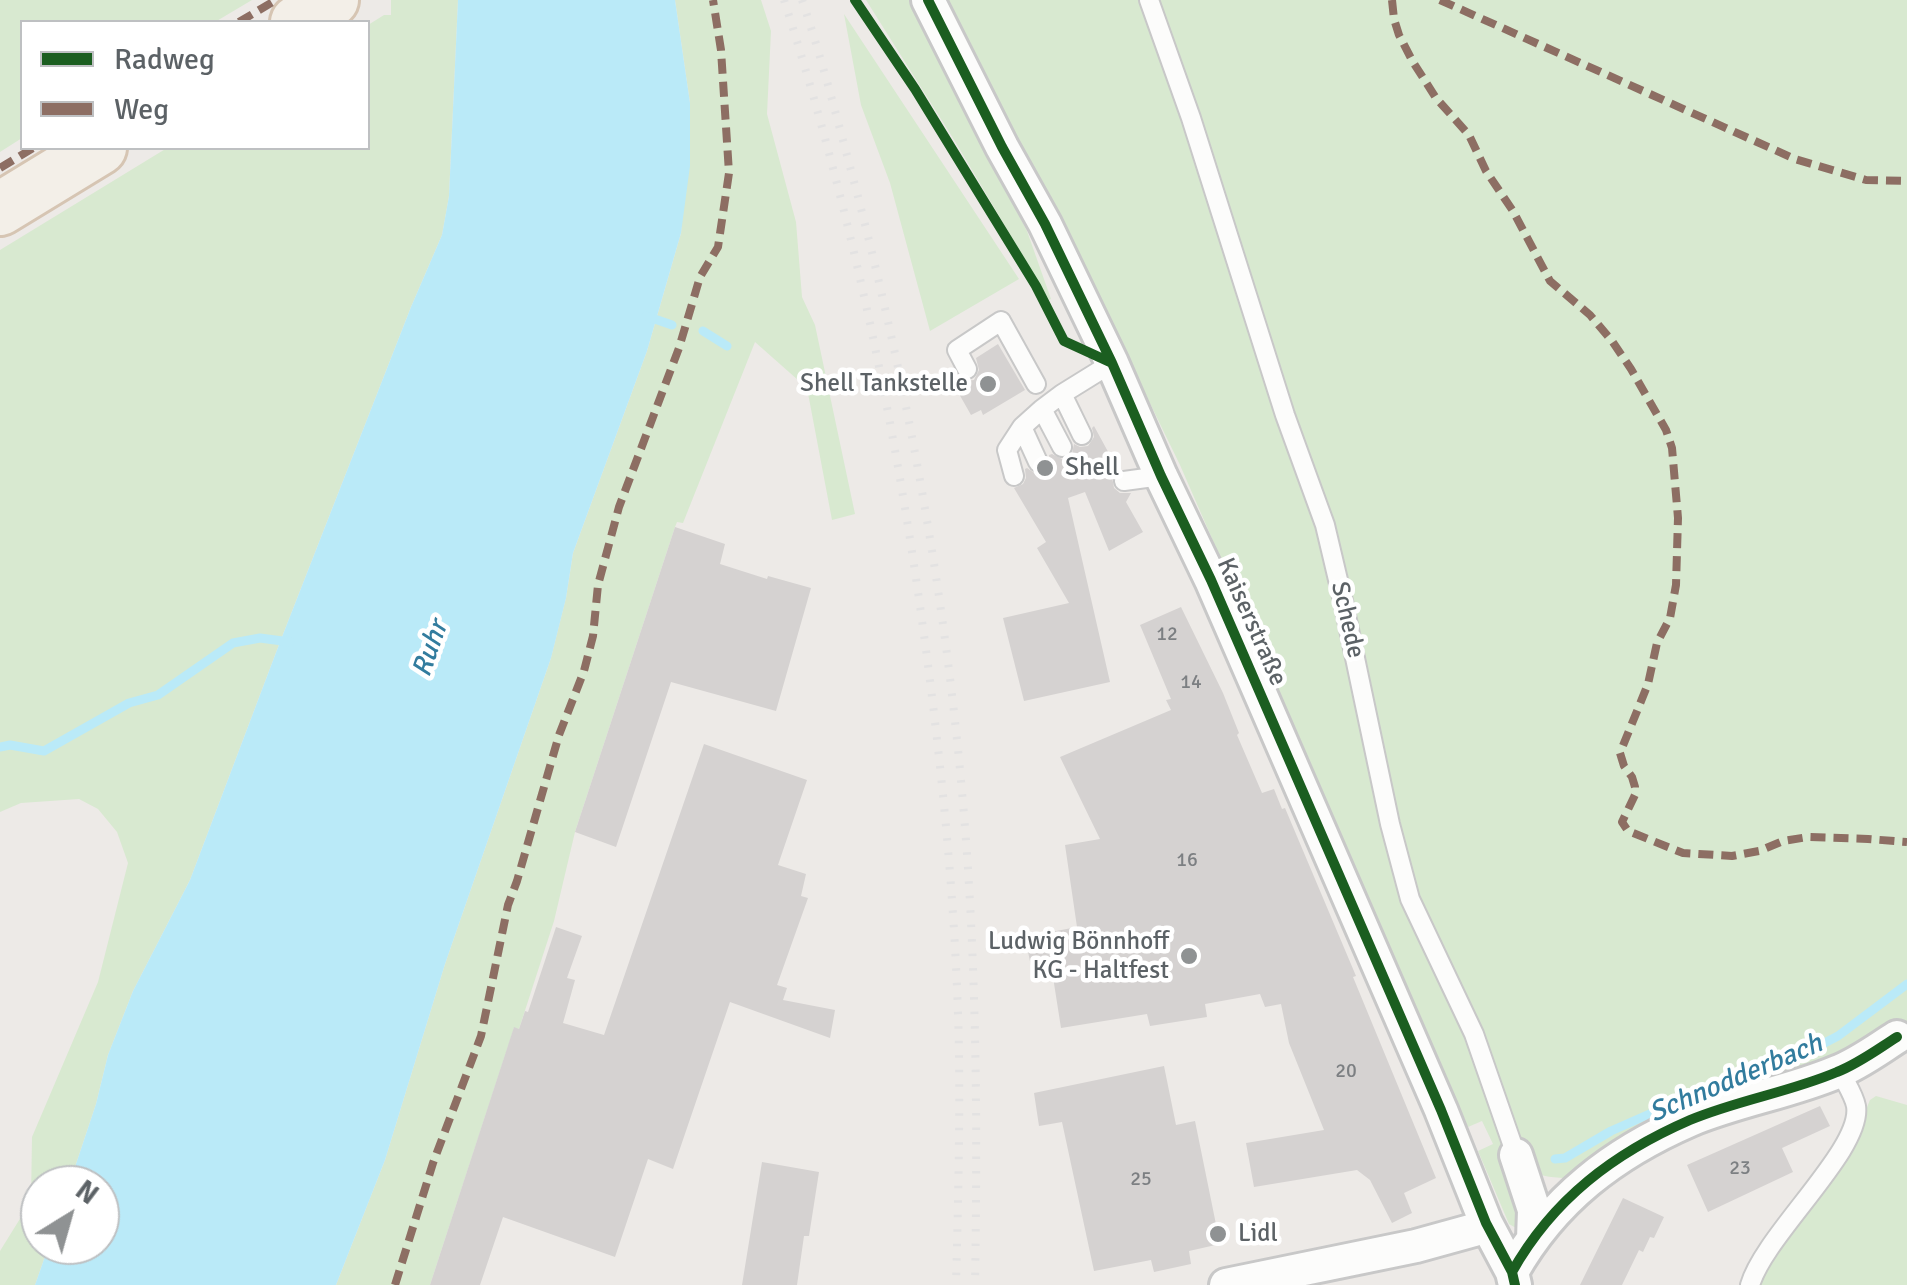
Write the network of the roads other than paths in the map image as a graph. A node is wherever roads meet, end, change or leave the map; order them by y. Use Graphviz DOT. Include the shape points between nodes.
graph roads {
  1 [pos="332,0"];
  2 [pos="928,0"];
  3 [pos="1149,0"];
  4 [pos="300,20"];
  5 [pos="97,150"];
  6 [pos="0,209"];
  7 [pos="1112,363"];
  8 [pos="967,369"];
  9 [pos="1036,384"];
  10 [pos="1062,394"];
  11 [pos="1042,409"];
  12 [pos="1022,427"];
  13 [pos="1082,435"];
  14 [pos="1062,447"];
  15 [pos="1038,462"];
  16 [pos="1014,476"];
  17 [pos="1161,476"];
  18 [pos="1124,482"];
  19 [pos="1897,1037"];
  20 [pos="1840,1071"];
  21 [pos="1516,1155"];
  22 [pos="1486,1223"];
  23 [pos="1533,1239"];
  24 [pos="1513,1279"];
  25 [pos="1226,1285"];
  26 [pos="1750,1285"];
  1 -- 4 [label="main road"];
  2 -- 7 [label="street, Kaiserstraße"];
  3 -- 21 [label="lane, Schede" via="1324,525 1410,899 1474,1034"];
  5 -- 6 [label="main road"];
  7 -- 10 [label="lane"];
  7 -- 17 [label="street, Kaiserstraße"];
  8 -- 9 [label="lane" via="957,350 1001,321"];
  10 -- 11 [label="lane"];
  10 -- 13 [label="lane"];
  11 -- 12 [label="lane"];
  11 -- 14 [label="lane"];
  12 -- 15 [label="lane"];
  12 -- 16 [label="lane" via="1006,450"];
  17 -- 18 [label="lane"];
  17 -- 22 [label="street, Kaiserstraße" via="1289,756"];
  19 -- 20 [label="street, Kaiserstraße"];
  20 -- 23 [label="street, Kaiserstraße" via="1692,1120 1620,1155 1580,1186"];
  20 -- 26 [label="lane" via="1856,1104 1848,1141 1770,1246"];
  21 -- 23 [label="street, Schede" via="1534,1210"];
  22 -- 24 [label="street, Kaiserstraße"];
  22 -- 25 [label="street" via="1416,1246"];
  23 -- 24 [label="street, Kaiserstraße"];
}
